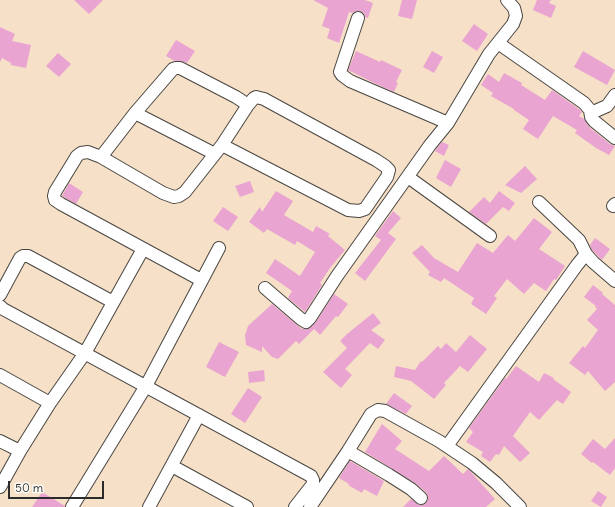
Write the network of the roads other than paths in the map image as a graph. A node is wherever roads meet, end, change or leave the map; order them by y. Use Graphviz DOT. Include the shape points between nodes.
graph roads {
  1 [pos="507,0"];
  2 [pos="358,18"];
  3 [pos="498,43"];
  4 [pos="615,95"];
  5 [pos="248,105"];
  6 [pos="135,113"];
  7 [pos="591,113"];
  8 [pos="448,123"];
  9 [pos="615,138"];
  10 [pos="219,150"];
  11 [pos="101,157"];
  12 [pos="408,177"];
  13 [pos="539,202"];
  14 [pos="490,236"];
  15 [pos="219,248"];
  16 [pos="143,249"];
  17 [pos="586,254"];
  18 [pos="201,280"];
  19 [pos="615,281"];
  20 [pos="265,288"];
  21 [pos="0,295"];
  22 [pos="113,302"];
  23 [pos="0,306"];
  24 [pos="85,353"];
  25 [pos="0,375"];
  26 [pos="146,386"];
  27 [pos="50,403"];
  28 [pos="199,415"];
  29 [pos="0,441"];
  30 [pos="447,446"];
  31 [pos="20,451"];
  32 [pos="348,452"];
  33 [pos="172,466"];
  34 [pos="0,487"];
  35 [pos="421,498"];
  36 [pos="72,507"];
  37 [pos="149,507"];
  38 [pos="247,507"];
  39 [pos="295,507"];
  40 [pos="310,507"];
  41 [pos="520,507"];
  1 -- 3 [label="street" via="514,8 516,16"];
  2 -- 8 [label="street" via="340,72 342,75 350,81"];
  3 -- 7 [label="street" via="584,103"];
  3 -- 8 [label="street"];
  4 -- 7 [label="street" via="607,106"];
  5 -- 6 [label="street" via="176,68 172,69"];
  5 -- 10 [label="street"];
  5 -- 10 [label="street" via="256,97 264,99 376,160 389,170 386,177 365,209 348,210"];
  6 -- 10 [label="street"];
  6 -- 11 [label="street"];
  7 -- 9 [label="street" via="594,121"];
  8 -- 12 [label="street"];
  10 -- 11 [label="street" via="185,192 174,197"];
  11 -- 16 [label="street" via="88,152 76,156 55,192 55,200"];
  12 -- 14 [label="street"];
  12 -- 20 [label="street" via="306,322"];
  13 -- 17 [label="street" via="579,240"];
  15 -- 18 [label="street"];
  16 -- 18 [label="street"];
  16 -- 22 [label="street"];
  17 -- 19 [label="street"];
  17 -- 30 [label="street"];
  18 -- 26 [label="street"];
  21 -- 22 [label="street" via="20,258 28,256"];
  22 -- 24 [label="street"];
  23 -- 24 [label="street"];
  24 -- 26 [label="street"];
  24 -- 27 [label="street"];
  25 -- 27 [label="street"];
  26 -- 28 [label="street"];
  26 -- 36 [label="street"];
  27 -- 31 [label="street"];
  28 -- 33 [label="street"];
  28 -- 39 [label="street" via="311,476 313,484"];
  29 -- 31 [label="street"];
  30 -- 32 [label="street" via="386,411 378,410 371,414"];
  30 -- 41 [label="street" via="496,483"];
  31 -- 34 [label="street"];
  32 -- 35 [label="street" via="389,475"];
  32 -- 40 [label="street"];
  33 -- 37 [label="street"];
  33 -- 38 [label="street"];
}
